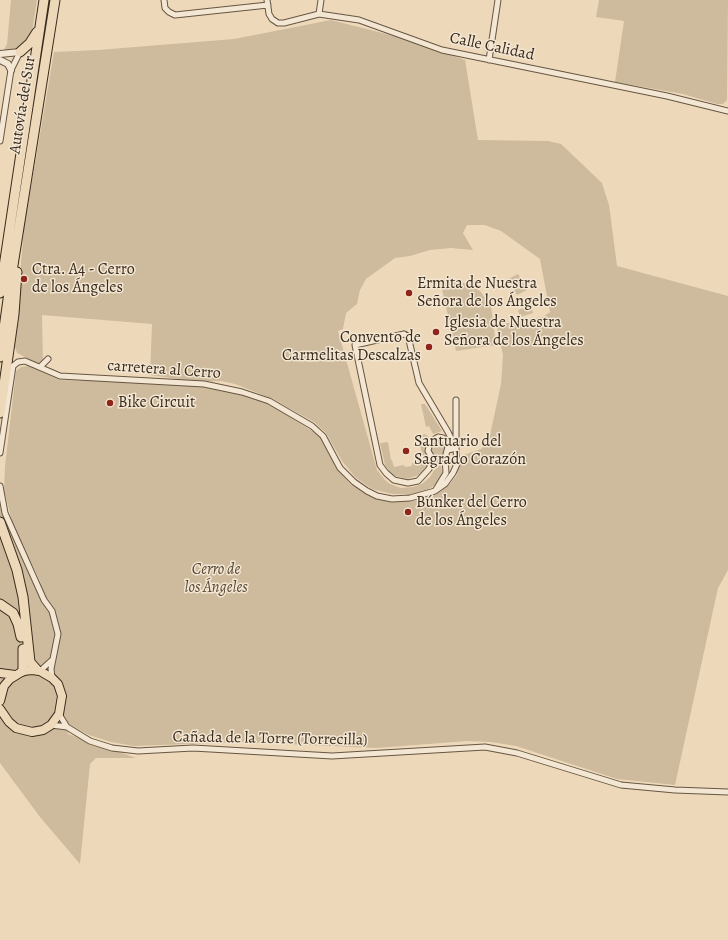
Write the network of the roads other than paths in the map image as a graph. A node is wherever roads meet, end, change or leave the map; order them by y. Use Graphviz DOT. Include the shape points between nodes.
graph roads {
  1 [pos="44,0"];
  2 [pos="55,0"];
  3 [pos="164,0"];
  4 [pos="321,0"];
  5 [pos="498,0"];
  6 [pos="268,3"];
  7 [pos="319,14"];
  8 [pos="39,28"];
  9 [pos="20,52"];
  10 [pos="0,54"];
  11 [pos="0,60"];
  12 [pos="489,60"];
  13 [pos="11,70"];
  14 [pos="727,109"];
  15 [pos="0,141"];
  16 [pos="20,221"];
  17 [pos="0,293"];
  18 [pos="0,357"];
  19 [pos="48,359"];
  20 [pos="40,367"];
  21 [pos="456,400"];
  22 [pos="0,413"];
  23 [pos="456,448"];
  24 [pos="448,450"];
  25 [pos="0,453"];
  26 [pos="457,460"];
  27 [pos="445,461"];
  28 [pos="0,486"];
  29 [pos="435,491"];
  30 [pos="0,522"];
  31 [pos="0,604"];
  32 [pos="52,660"];
  33 [pos="38,670"];
  34 [pos="0,673"];
  35 [pos="19,673"];
  36 [pos="52,678"];
  37 [pos="0,706"];
  38 [pos="59,714"];
  39 [pos="51,725"];
  40 [pos="67,727"];
  41 [pos="728,792"];
  1 -- 8 [label="highway, Autovía del Sur"];
  2 -- 16 [label="highway, Autovía del Sur"];
  3 -- 6 [label="street" via="165,8 175,15"];
  4 -- 7 [label="street"];
  5 -- 12 [label="street"];
  6 -- 7 [label="street, Calle Calidad" via="269,14 278,23"];
  7 -- 12 [label="street, Calle Calidad" via="359,20 442,50"];
  8 -- 9 [label="highway" via="30,43"];
  8 -- 17 [label="highway, Autovía del Sur"];
  9 -- 10 [label="street"];
  9 -- 13 [label="street"];
  11 -- 13 [label="street" via="8,64"];
  12 -- 14 [label="street, Calle Calidad"];
  13 -- 15 [label="street"];
  16 -- 18 [label="highway, Autovía del Sur"];
  16 -- 22 [label="highway" via="14,314"];
  19 -- 20 [label="street"];
  20 -- 25 [label="street, carretera al Cerro" via="25,361 13,366"];
  20 -- 29 [label="street, carretera al Cerro" via="60,376 204,384 242,392 269,401 312,426 324,436 340,468 367,491 392,499 410,498"];
  21 -- 23 [label="street"];
  23 -- 24 [label="street"];
  23 -- 24 [label="street" via="419,383 408,336 404,334 355,345 380,465 386,474 394,480 408,483 418,481 430,469 430,442 438,437 443,438 447,442"];
  23 -- 26 [label="street"];
  24 -- 27 [label="street"];
  26 -- 27 [label="street" via="451,457"];
  26 -- 29 [label="street" via="450,478"];
  27 -- 29 [label="street" via="446,473"];
  28 -- 32 [label="street" via="5,513 44,600 52,611 58,634"];
  30 -- 33 [label="highway" via="18,570 30,662"];
  31 -- 35 [label="highway" via="13,613 18,624 24,656"];
  32 -- 33 [label="street"];
  32 -- 36 [label="street"];
  33 -- 35 [label="highway"];
  33 -- 36 [label="highway"];
  34 -- 35 [label="highway"];
  35 -- 37 [label="highway" via="4,686"];
  36 -- 38 [label="highway" via="58,684 62,696"];
  37 -- 39 [label="highway" via="9,722 16,728 32,732"];
  38 -- 39 [label="highway"];
  38 -- 40 [label="street"];
  39 -- 40 [label="street, Cañada de la Torre (Torrecilla)"];
  40 -- 41 [label="street, Cañada de la Torre (Torrecilla)" via="90,741 112,748 138,751 193,748 332,756 485,747 517,753 621,785"];
}
